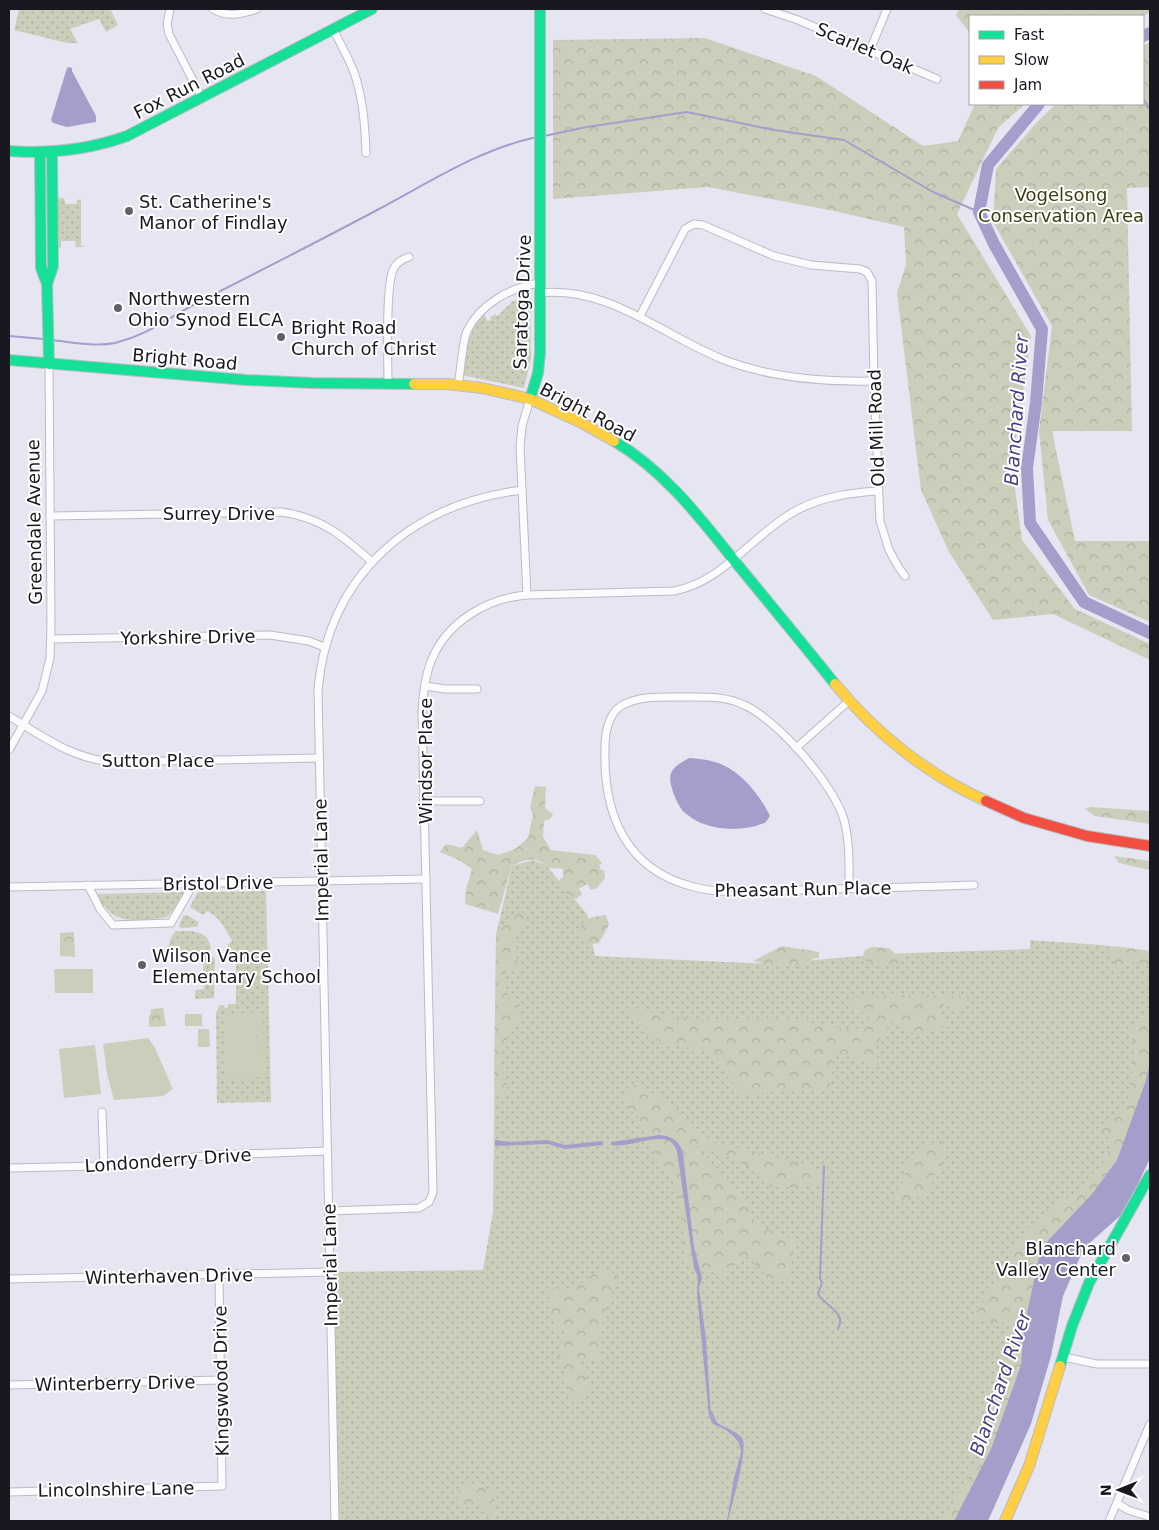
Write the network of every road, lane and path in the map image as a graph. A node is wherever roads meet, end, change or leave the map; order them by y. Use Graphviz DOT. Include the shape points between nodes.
graph roads {
  1 [pos="170,9"];
  2 [pos="213,9"];
  3 [pos="257,9"];
  4 [pos="372,9"];
  5 [pos="540,9"];
  6 [pos="764,9"];
  7 [pos="888,9"];
  8 [pos="334,29"];
  9 [pos="870,50"];
  10 [pos="937,79"];
  11 [pos="202,98"];
  12 [pos="9,151"];
  13 [pos="40,153"];
  14 [pos="52,153"];
  15 [pos="366,153"];
  16 [pos="409,257"];
  17 [pos="47,284"];
  18 [pos="540,288"];
  19 [pos="640,316"];
  20 [pos="9,360"];
  21 [pos="49,364"];
  22 [pos="874,382"];
  23 [pos="388,384"];
  24 [pos="458,385"];
  25 [pos="530,399"];
  26 [pos="522,490"];
  27 [pos="878,491"];
  28 [pos="50,516"];
  29 [pos="734,560"];
  30 [pos="372,562"];
  31 [pos="906,576"];
  32 [pos="527,595"];
  33 [pos="51,639"];
  34 [pos="324,647"];
  35 [pos="425,686"];
  36 [pos="477,689"];
  37 [pos="849,701"];
  38 [pos="9,716"];
  39 [pos="23,725"];
  40 [pos="796,748"];
  41 [pos="9,750"];
  42 [pos="319,758"];
  43 [pos="424,801"];
  44 [pos="480,801"];
  45 [pos="1150,846"];
  46 [pos="426,879"];
  47 [pos="322,880"];
  48 [pos="194,883"];
  49 [pos="974,885"];
  50 [pos="88,886"];
  51 [pos="9,887"];
  52 [pos="849,888"];
  53 [pos="102,1112"];
  54 [pos="327,1152"];
  55 [pos="104,1166"];
  56 [pos="9,1168"];
  57 [pos="1150,1175"];
  58 [pos="329,1211"];
  59 [pos="330,1272"];
  60 [pos="219,1275"];
  61 [pos="9,1280"];
  62 [pos="1064,1357"];
  63 [pos="1150,1364"];
  64 [pos="221,1380"];
  65 [pos="9,1385"];
  66 [pos="1150,1424"];
  67 [pos="222,1486"];
  68 [pos="9,1492"];
  69 [pos="1117,1503"];
  70 [pos="1150,1517"];
  71 [pos="335,1521"];
  72 [pos="1005,1521"];
  73 [pos="1109,1521"];
  1 -- 11 [label="street" via="168,34"];
  2 -- 3 [label="street" via="230,15"];
  4 -- 8 [label="main road, Fox Run Road"];
  5 -- 18 [label="main road, Saratoga Drive"];
  6 -- 9 [label="street, Scarlet Oak"];
  7 -- 9 [label="street"];
  8 -- 11 [label="main road, Fox Run Road"];
  8 -- 15 [label="street" via="360,93"];
  9 -- 10 [label="street, Scarlet Oak"];
  11 -- 14 [label="main road, Fox Run Road" via="108,143"];
  12 -- 13 [label="main road, Fox Run Road"];
  13 -- 14 [label="main road, Fox Run Road"];
  13 -- 17 [label="main road, Greendale Avenue" via="41,268"];
  14 -- 17 [label="main road, Greendale Avenue" via="53,266"];
  16 -- 23 [label="street" via="396,264 391,273"];
  17 -- 21 [label="main road, Greendale Avenue"];
  18 -- 19 [label="street" via="597,299"];
  18 -- 24 [label="street" via="518,288 487,306 475,318 466,332"];
  18 -- 25 [label="main road, Saratoga Drive" via="539,363"];
  19 -- 22 [label="street" via="737,364 801,378"];
  19 -- 22 [label="street, Old Mill Road" via="685,229 694,224 774,256 811,265 864,270 872,281"];
  20 -- 21 [label="main road, Bright Road"];
  21 -- 23 [label="main road, Bright Road" via="246,380"];
  21 -- 28 [label="street, Greendale Avenue"];
  22 -- 27 [label="street, Old Mill Road"];
  23 -- 24 [label="main road, Bright Road"];
  24 -- 25 [label="main road, Bright Road"];
  25 -- 26 [label="street, Saratoga Drive" via="521,436"];
  25 -- 29 [label="main road, Bright Road" via="600,433 646,464 682,498"];
  26 -- 30 [label="street, Imperial Lane" via="485,496 443,510 401,535"];
  26 -- 32 [label="street, Saratoga Drive"];
  27 -- 29 [label="street, Windsor Place" via="842,494 804,506 786,516"];
  27 -- 31 [label="street, Old Mill Road" via="885,541"];
  28 -- 30 [label="street, Surrey Drive" via="267,511 296,514 334,530"];
  28 -- 33 [label="street, Greendale Avenue"];
  29 -- 32 [label="street, Windsor Place" via="699,584 674,591"];
  29 -- 37 [label="main road, Bright Road"];
  30 -- 34 [label="street, Imperial Lane" via="344,603"];
  32 -- 35 [label="street, Windsor Place" via="490,603 457,625 435,651"];
  33 -- 34 [label="street, Yorkshire Drive" via="270,635 309,641"];
  33 -- 39 [label="street, Greendale Avenue" via="45,681"];
  34 -- 42 [label="street, Imperial Lane" via="318,690"];
  35 -- 36 [label="street"];
  35 -- 43 [label="street, Windsor Place" via="422,712"];
  37 -- 40 [label="street"];
  37 -- 45 [label="main road, Bright Road" via="911,757 950,784 986,803 1062,830"];
  38 -- 39 [label="street, Sutton Place"];
  39 -- 41 [label="street, Greendale Avenue"];
  39 -- 42 [label="street, Sutton Place" via="76,755 94,760"];
  40 -- 52 [label="street, Pheasant Run Place" via="826,783 841,809 848,838"];
  40 -- 52 [label="street, Pheasant Run Place" via="761,714 729,700 679,697 629,703 616,710 606,734 605,779 610,809 623,836 641,859 684,884 722,891"];
  42 -- 47 [label="street, Imperial Lane"];
  43 -- 44 [label="street"];
  43 -- 46 [label="street, Windsor Place"];
  46 -- 47 [label="street, Bristol Drive"];
  46 -- 58 [label="street, Windsor Place" via="432,1198 420,1208"];
  47 -- 48 [label="street, Bristol Drive"];
  47 -- 54 [label="street, Imperial Lane"];
  48 -- 50 [label="street, Bristol Drive"];
  48 -- 50 [label="street" via="171,923 113,925"];
  49 -- 52 [label="street, Pheasant Run Place"];
  50 -- 51 [label="street, Bristol Drive"];
  53 -- 55 [label="street"];
  54 -- 55 [label="street, Londonderry Drive" via="216,1155"];
  54 -- 58 [label="street, Imperial Lane"];
  55 -- 56 [label="street, Londonderry Drive"];
  57 -- 62 [label="main road" via="1088,1283"];
  58 -- 59 [label="street, Imperial Lane"];
  59 -- 60 [label="street, Winterhaven Drive"];
  59 -- 71 [label="street, Imperial Lane"];
  60 -- 61 [label="street, Winterhaven Drive"];
  60 -- 64 [label="street, Kingswood Drive"];
  62 -- 63 [label="street" via="1097,1364"];
  62 -- 72 [label="main road" via="1036,1452"];
  64 -- 65 [label="street, Winterberry Drive"];
  64 -- 67 [label="street, Kingswood Drive"];
  66 -- 69 [label="street"];
  67 -- 68 [label="street, Lincolnshire Lane"];
  69 -- 70 [label="street"];
  69 -- 73 [label="street"];
}
